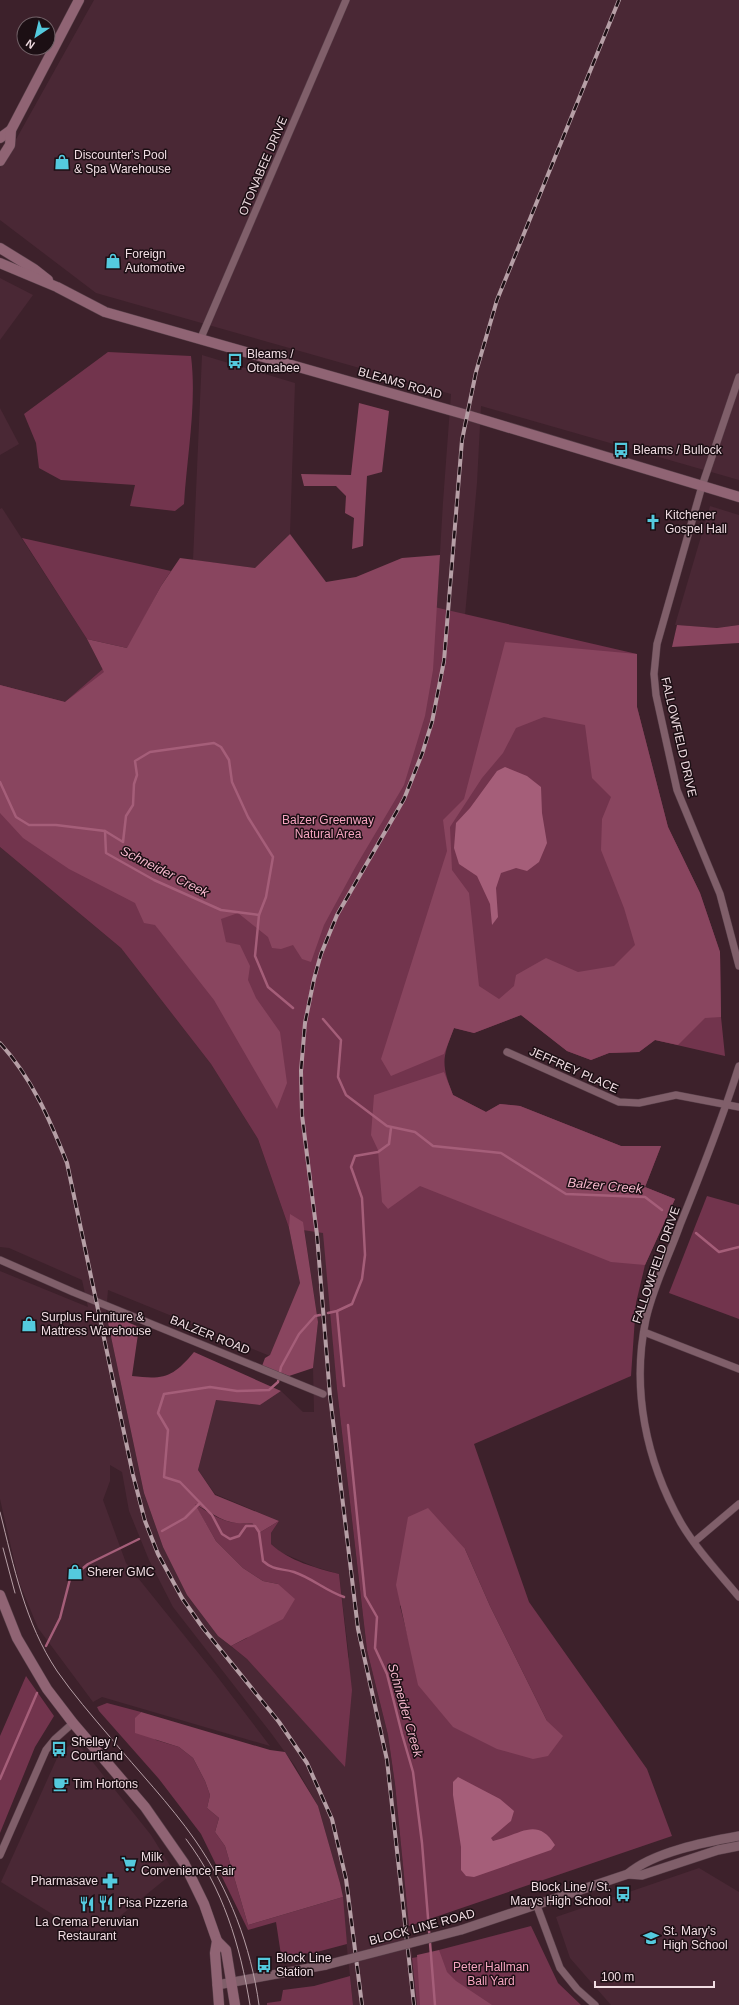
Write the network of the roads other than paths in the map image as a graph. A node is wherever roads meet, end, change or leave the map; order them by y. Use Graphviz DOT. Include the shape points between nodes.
graph roads {
  1 [pos="79,0"];
  2 [pos="346,0"];
  3 [pos="11,130"];
  4 [pos="0,138"];
  5 [pos="0,161"];
  6 [pos="0,248"];
  7 [pos="0,263"];
  8 [pos="57,287"];
  9 [pos="200,340"];
  10 [pos="739,377"];
  11 [pos="702,486"];
  12 [pos="739,497"];
  13 [pos="739,966"];
  14 [pos="507,1052"];
  15 [pos="739,1066"];
  16 [pos="726,1106"];
  17 [pos="739,1107"];
  18 [pos="0,1260"];
  19 [pos="644,1332"];
  20 [pos="739,1369"];
  21 [pos="323,1394"];
  22 [pos="739,1504"];
  23 [pos="694,1542"];
  24 [pos="0,1595"];
  25 [pos="739,1596"];
  26 [pos="73,1723"];
  27 [pos="739,1836"];
  28 [pos="739,1846"];
  29 [pos="0,1854"];
  30 [pos="628,1874"];
  31 [pos="537,1906"];
  32 [pos="217,1941"];
  33 [pos="232,1982"];
  34 [pos="217,1985"];
  35 [pos="219,2005"];
  36 [pos="235,2005"];
  37 [pos="595,2005"];
  1 -- 3 [label="main road"];
  2 -- 9 [label="street, OTONABEE DRIVE"];
  3 -- 4 [label="main road"];
  3 -- 5 [label="main road" via="10,145"];
  6 -- 8 [label="main road, BLEAMS ROAD" via="34,268"];
  7 -- 8 [label="main road, BLEAMS ROAD"];
  8 -- 9 [label="main road, BLEAMS ROAD" via="105,312"];
  9 -- 11 [label="main road, BLEAMS ROAD"];
  10 -- 11 [label="street, FALLOWFIELD DRIVE"];
  11 -- 12 [label="main road, BLEAMS ROAD"];
  11 -- 13 [label="street, FALLOWFIELD DRIVE" via="657,644 654,674 656,695 677,790 720,894"];
  14 -- 16 [label="street, JEFFREY PLACE" via="619,1102 639,1103 676,1095"];
  15 -- 16 [label="street, FALLOWFIELD DRIVE"];
  16 -- 17 [label="street, JEFFREY PLACE"];
  16 -- 19 [label="street, FALLOWFIELD DRIVE" via="660,1278"];
  18 -- 21 [label="street, BALZER ROAD"];
  19 -- 20 [label="street"];
  19 -- 23 [label="street, FALLOWFIELD DRIVE" via="640,1388 648,1443 666,1494"];
  22 -- 23 [label="street"];
  23 -- 25 [label="street, FALLOWFIELD DRIVE"];
  24 -- 26 [label="main road" via="17,1638 47,1689"];
  26 -- 29 [label="street" via="46,1750"];
  26 -- 32 [label="main road" via="145,1807 172,1843 202,1898"];
  27 -- 30 [label="street, BLOCK LINE ROAD" via="708,1842 638,1864"];
  28 -- 30 [label="street, BLOCK LINE ROAD" via="718,1850 642,1875"];
  30 -- 31 [label="street, BLOCK LINE ROAD"];
  31 -- 33 [label="street, BLOCK LINE ROAD, bridge" via="461,1930 326,1964"];
  31 -- 37 [label="street" via="560,1968 577,1990"];
  32 -- 33 [label="main road" via="226,1950"];
  32 -- 34 [label="main road"];
  33 -- 34 [label="street, BLOCK LINE ROAD"];
  33 -- 36 [label="main road"];
  34 -- 35 [label="main road"];
}
